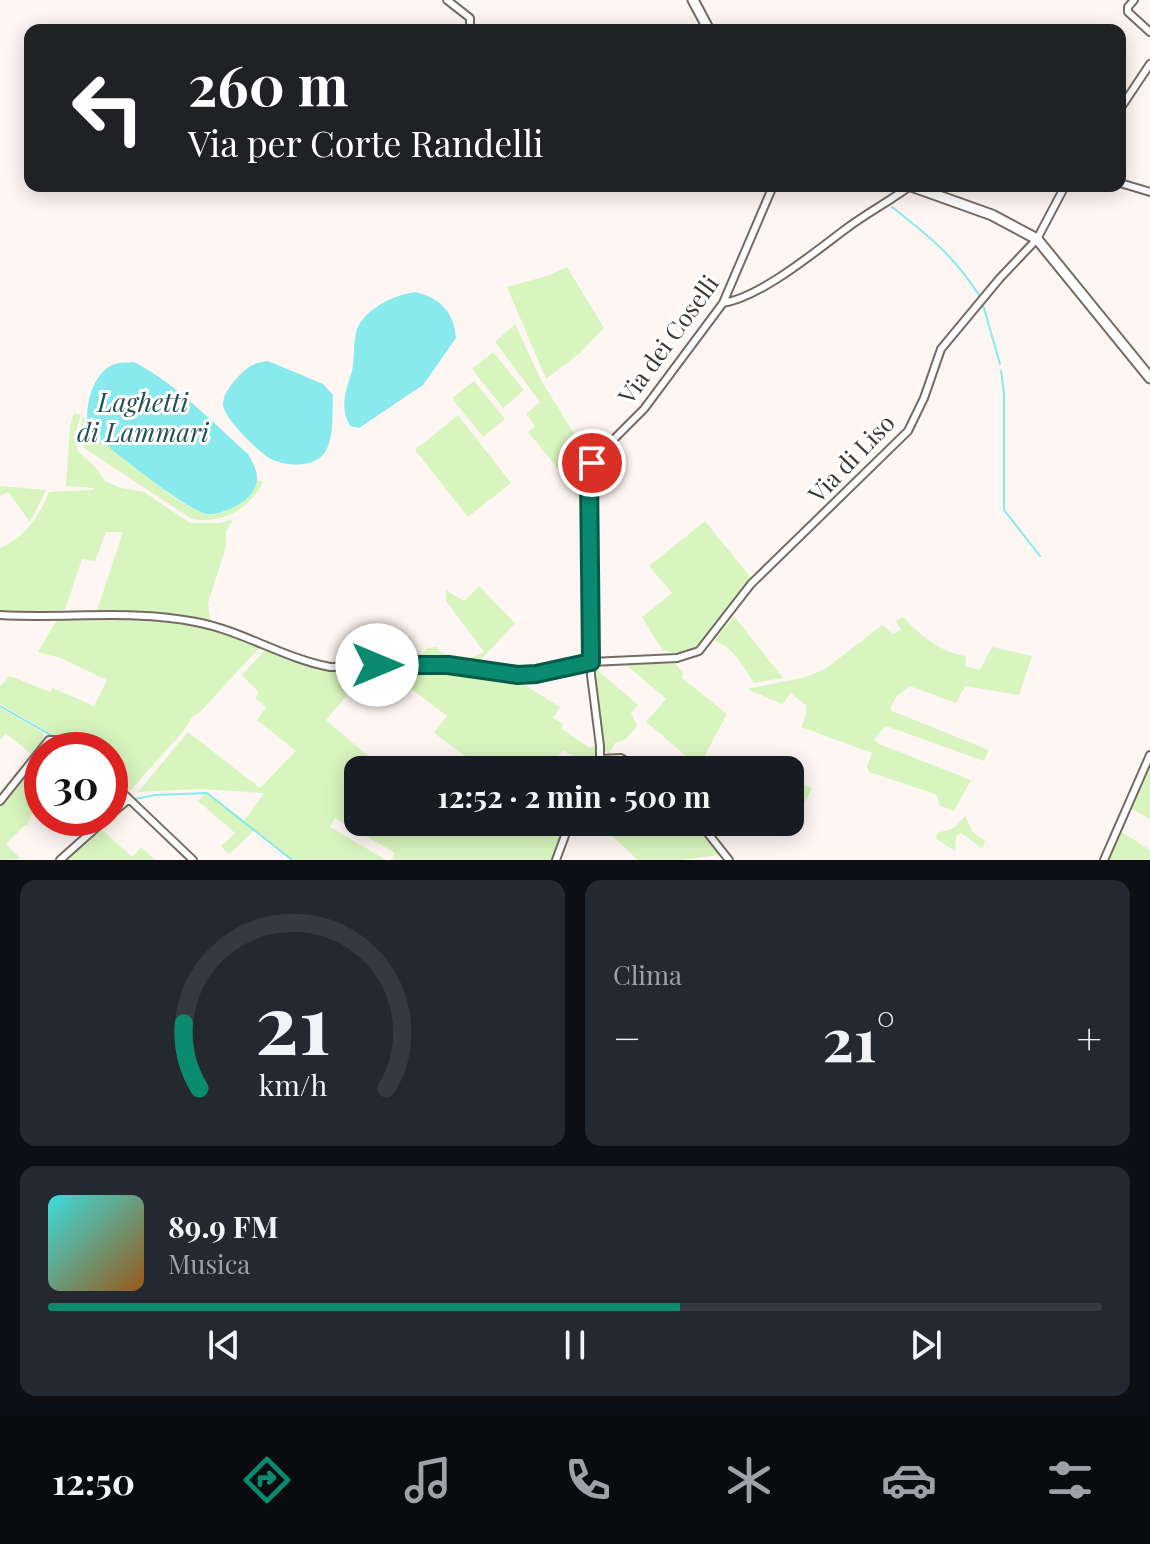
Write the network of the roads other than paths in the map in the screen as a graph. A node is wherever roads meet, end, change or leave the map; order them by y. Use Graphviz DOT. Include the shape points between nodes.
graph roads {
  1 [pos="447,0"];
  2 [pos="693,0"];
  3 [pos="1134,0"];
  4 [pos="470,24"];
  5 [pos="706,24"];
  6 [pos="1150,32"];
  7 [pos="1150,64"];
  8 [pos="1126,100"];
  9 [pos="1126,185"];
  10 [pos="770,192"];
  11 [pos="902,192"];
  12 [pos="928,192"];
  13 [pos="1062,192"];
  14 [pos="1150,192"];
  15 [pos="1037,239"];
  16 [pos="723,303"];
  17 [pos="1150,378"];
  18 [pos="0,615"];
  19 [pos="591,662"];
  20 [pos="1150,755"];
  21 [pos="600,756"];
  22 [pos="24,771"];
  23 [pos="129,799"];
  24 [pos="0,801"];
  25 [pos="87,836"];
  26 [pos="565,836"];
  27 [pos="710,836"];
  28 [pos="60,860"];
  29 [pos="193,860"];
  30 [pos="556,860"];
  31 [pos="729,860"];
  32 [pos="1104,860"];
  1 -- 4 [label="street" via="470,18"];
  2 -- 5 [label="street"];
  3 -- 6 [label="street" via="1128,12"];
  7 -- 8 [label="street"];
  9 -- 14 [label="street"];
  10 -- 16 [label="street, Via dei Coselli"];
  11 -- 16 [label="street" via="816,253"];
  12 -- 15 [label="street" via="992,215"];
  13 -- 15 [label="street, Via di Liso"];
  15 -- 17 [label="street"];
  15 -- 19 [label="street, Via di Liso" via="941,349 908,431 751,584 699,651 677,658"];
  16 -- 19 [label="street, Via dei Coselli" via="644,409 594,460 589,473"];
  18 -- 19 [label="street, Via di Liso" via="106,614 197,622 330,667 448,665 518,675"];
  19 -- 21 [label="street"];
  20 -- 32 [label="street"];
  22 -- 24 [label="street"];
  23 -- 29 [label="street"];
  25 -- 28 [label="street"];
  26 -- 30 [label="street"];
  27 -- 31 [label="street"];
}
